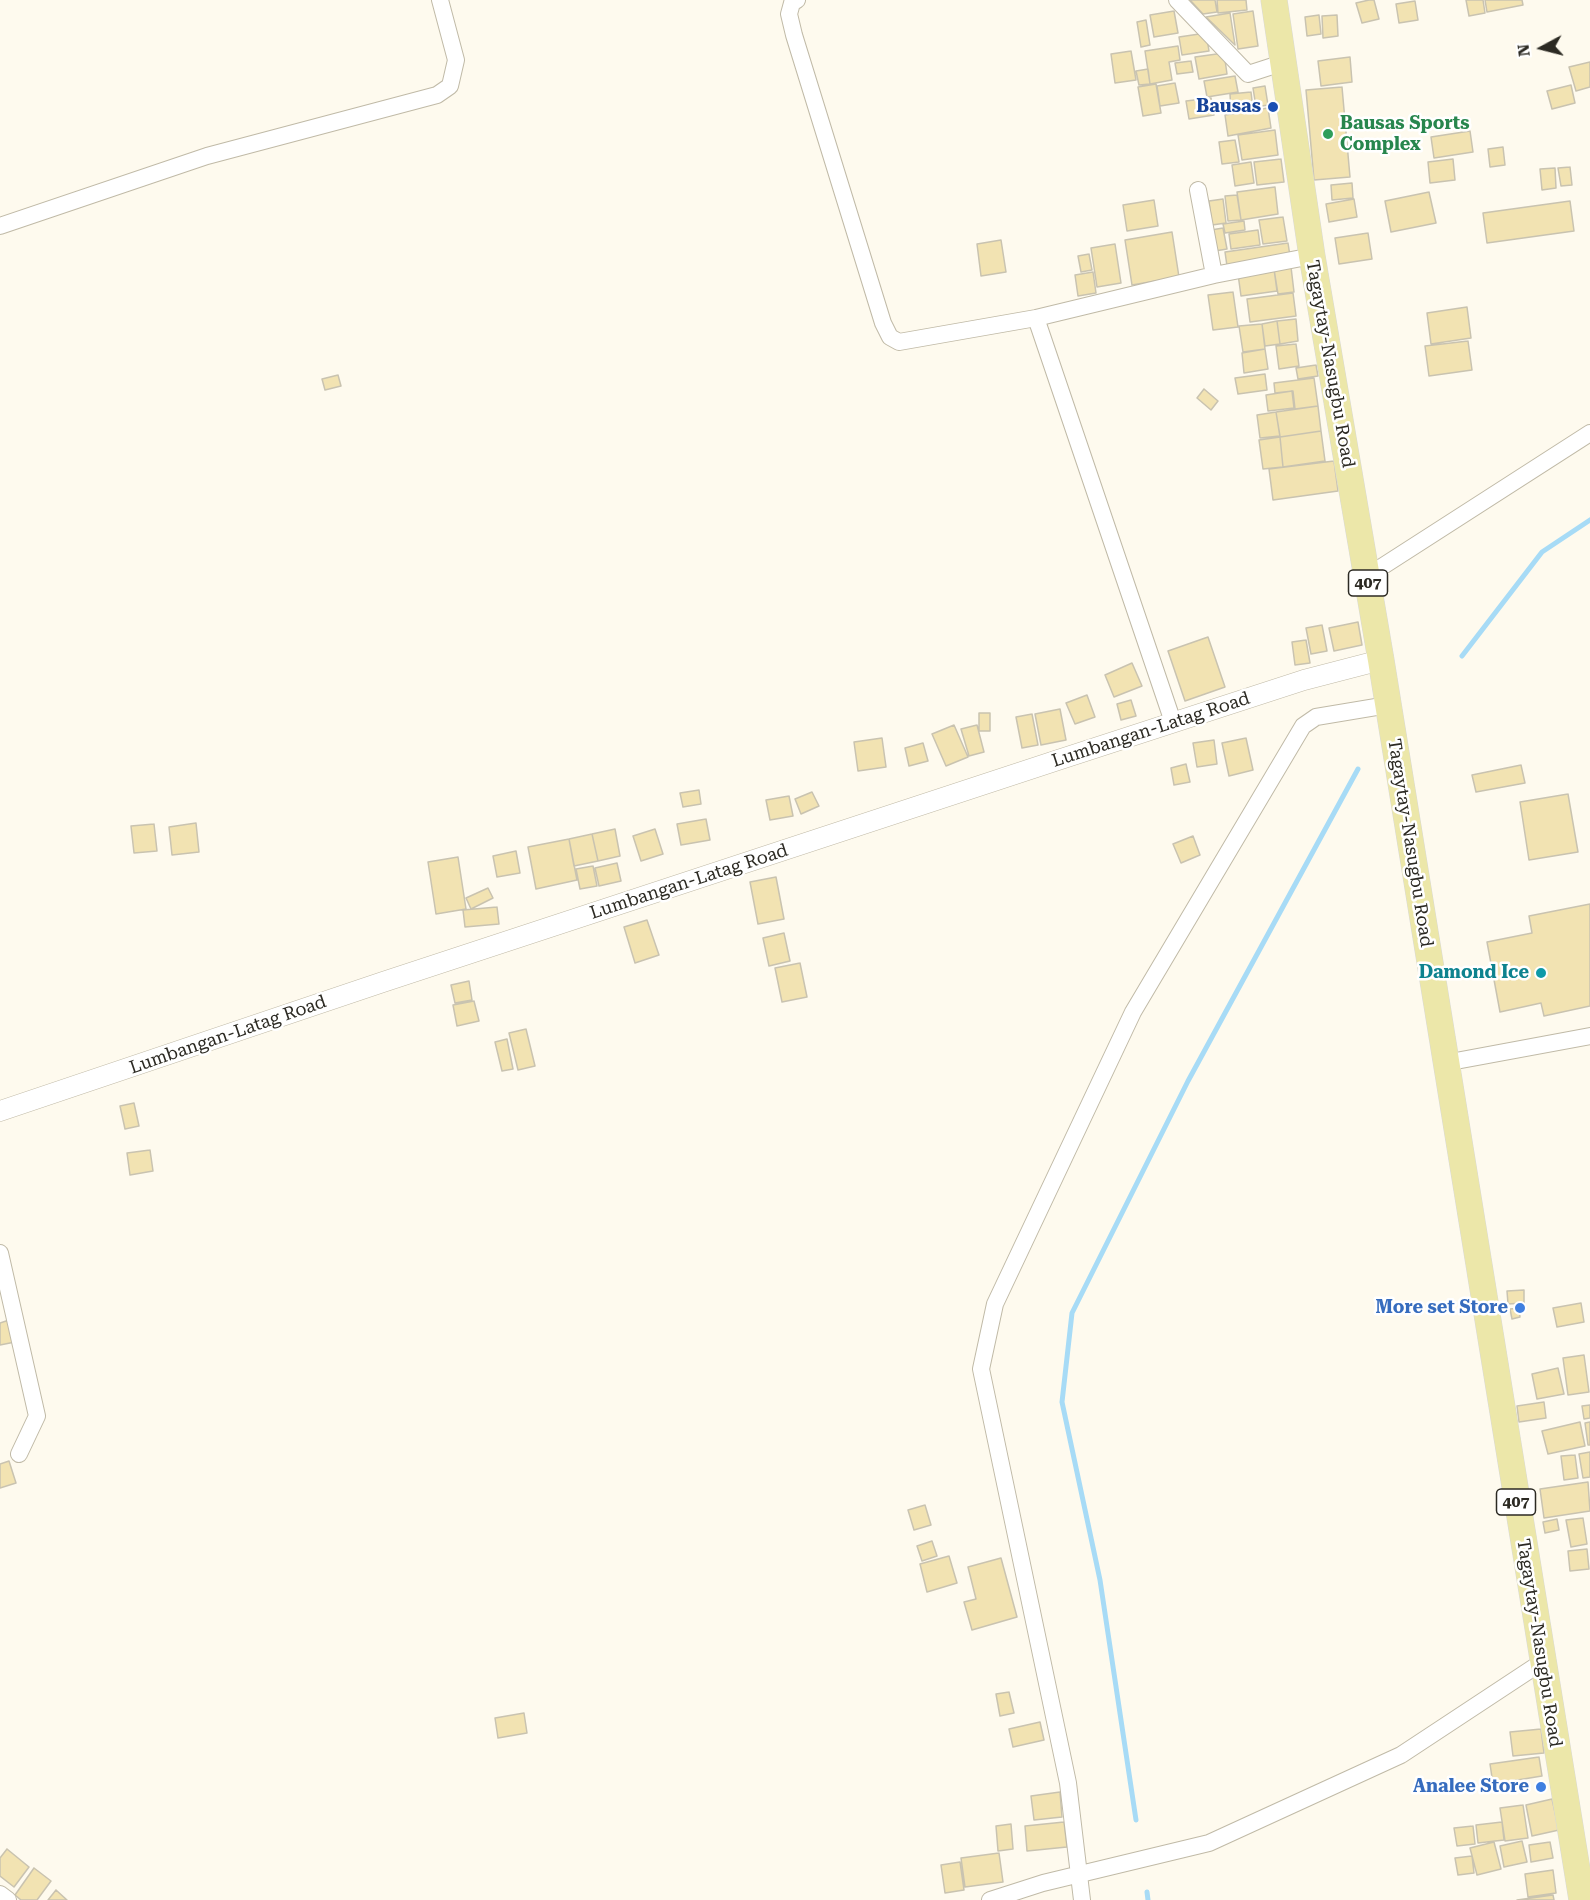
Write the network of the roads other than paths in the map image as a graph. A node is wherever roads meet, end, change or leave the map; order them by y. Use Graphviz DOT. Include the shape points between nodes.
graph roads {
  1 [pos="440,0"];
  2 [pos="797,0"];
  3 [pos="1177,0"];
  4 [pos="1274,0"];
  5 [pos="1282,63"];
  6 [pos="1198,190"];
  7 [pos="0,226"];
  8 [pos="1312,256"];
  9 [pos="1215,275"];
  10 [pos="1036,318"];
  11 [pos="1590,433"];
  12 [pos="1366,577"];
  13 [pos="1381,660"];
  14 [pos="1388,705"];
  15 [pos="1173,722"];
  16 [pos="1590,1036"];
  17 [pos="1445,1063"];
  18 [pos="0,1111"];
  19 [pos="0,1253"];
  20 [pos="19,1454"];
  21 [pos="1542,1662"];
  22 [pos="1079,1875"];
  23 [pos="0,1894"];
  24 [pos="8,1900"];
  25 [pos="990,1900"];
  26 [pos="1082,1900"];
  27 [pos="1582,1900"];
  1 -- 7 [label="street" via="456,60 450,86 437,95 207,156"];
  2 -- 10 [label="street" via="789,14 794,35 883,323 891,337 898,342 909,341"];
  3 -- 5 [label="street" via="1248,74"];
  4 -- 5 [label="main road, Tagaytay-Nasugbu Road / 407"];
  5 -- 8 [label="main road, Tagaytay-Nasugbu Road / 407"];
  6 -- 9 [label="street"];
  8 -- 9 [label="street"];
  8 -- 12 [label="main road, Tagaytay-Nasugbu Road / 407"];
  9 -- 10 [label="street"];
  10 -- 15 [label="street"];
  11 -- 12 [label="street"];
  12 -- 13 [label="main road, Tagaytay-Nasugbu Road / 407"];
  13 -- 14 [label="main road, Tagaytay-Nasugbu Road / 407"];
  13 -- 15 [label="street, Lumbangan-Latag Road"];
  14 -- 17 [label="main road, Tagaytay-Nasugbu Road / 407"];
  14 -- 22 [label="street" via="1324,715 1303,726 1133,1012 995,1304 981,1369 1068,1783"];
  15 -- 18 [label="street, Lumbangan-Latag Road"];
  16 -- 17 [label="street"];
  17 -- 21 [label="main road, Tagaytay-Nasugbu Road / 407"];
  19 -- 20 [label="street" via="37,1416"];
  21 -- 22 [label="street" via="1401,1755 1209,1843"];
  21 -- 27 [label="main road, Tagaytay-Nasugbu Road / 407"];
  22 -- 25 [label="street"];
  22 -- 26 [label="street"];
  23 -- 24 [label="street"];
}
